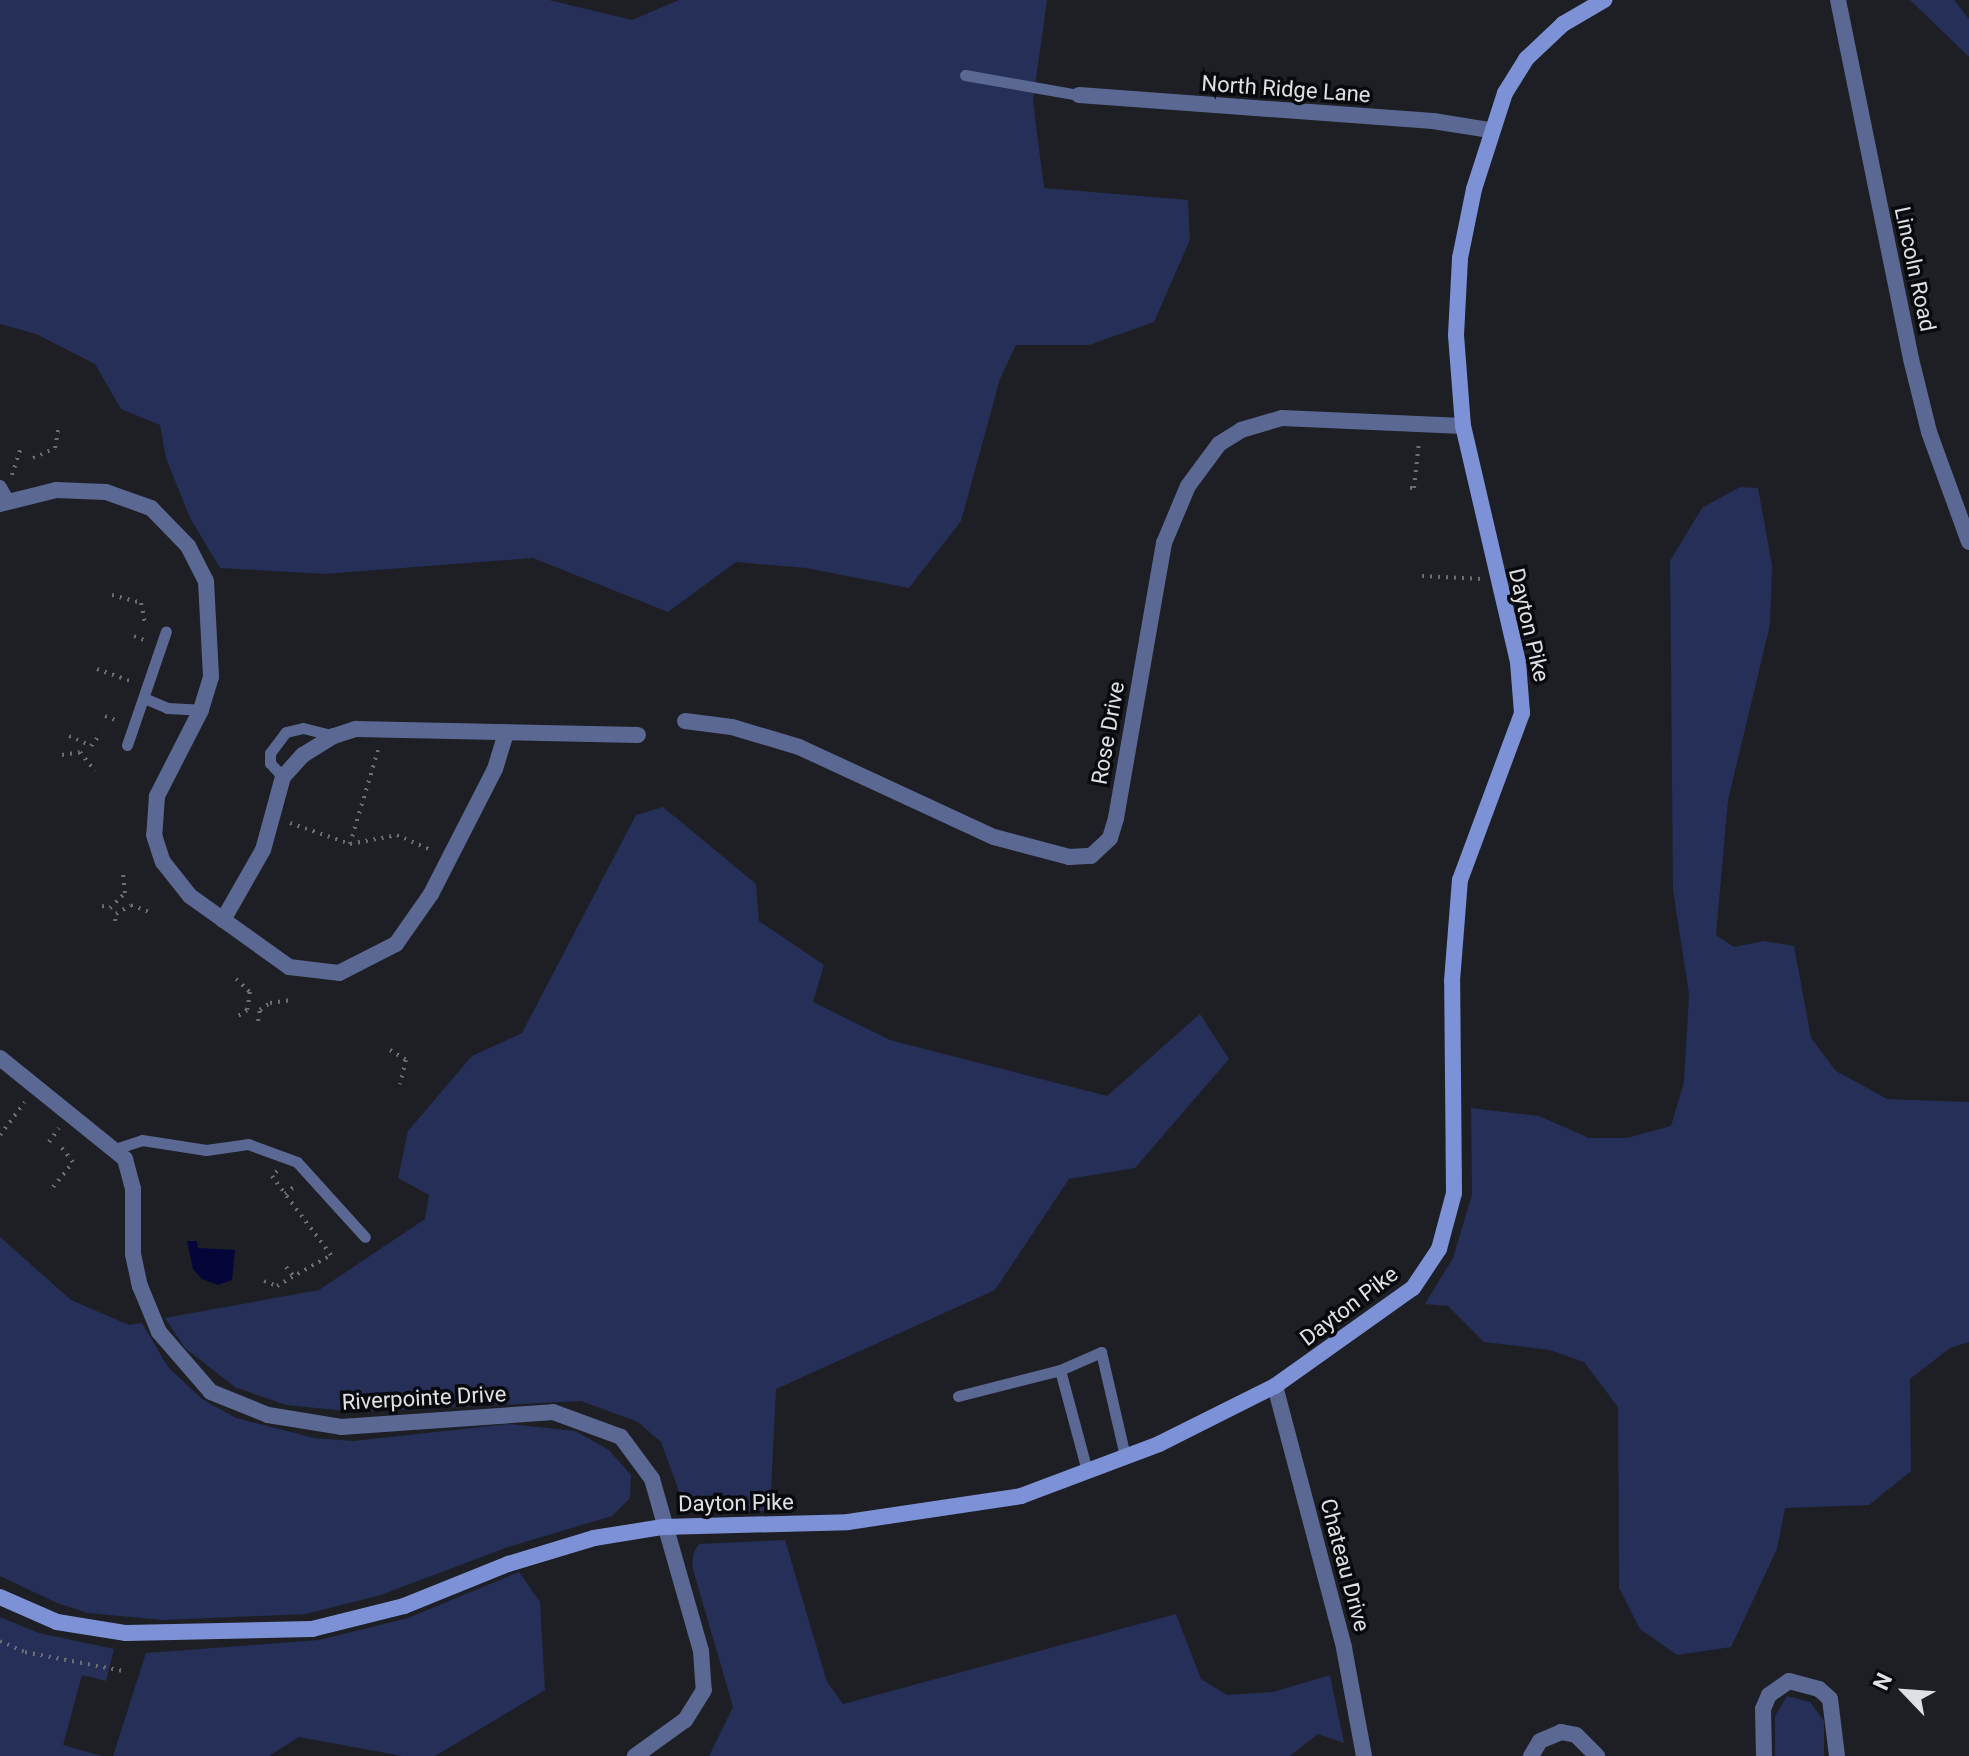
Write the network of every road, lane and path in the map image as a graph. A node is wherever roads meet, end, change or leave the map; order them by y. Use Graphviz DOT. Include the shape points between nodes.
graph roads {
  1 [pos="1604,0"];
  2 [pos="1838,0"];
  3 [pos="965,75"];
  4 [pos="1079,95"];
  5 [pos="1490,130"];
  6 [pos="1421,424"];
  7 [pos="59,425"];
  8 [pos="1463,426"];
  9 [pos="22,445"];
  10 [pos="33,458"];
  11 [pos="1410,488"];
  12 [pos="5,492"];
  13 [pos="1969,542"];
  14 [pos="1422,576"];
  15 [pos="1496,580"];
  16 [pos="112,595"];
  17 [pos="145,623"];
  18 [pos="166,631"];
  19 [pos="97,669"];
  20 [pos="145,693"];
  21 [pos="201,710"];
  22 [pos="685,721"];
  23 [pos="383,730"];
  24 [pos="101,733"];
  25 [pos="506,734"];
  26 [pos="638,735"];
  27 [pos="69,736"];
  28 [pos="334,736"];
  29 [pos="127,745"];
  30 [pos="62,755"];
  31 [pos="95,771"];
  32 [pos="283,777"];
  33 [pos="268,818"];
  34 [pos="350,844"];
  35 [pos="448,858"];
  36 [pos="123,874"];
  37 [pos="102,906"];
  38 [pos="152,913"];
  39 [pos="223,920"];
  40 [pos="115,921"];
  41 [pos="236,979"];
  42 [pos="292,1000"];
  43 [pos="238,1016"];
  44 [pos="258,1021"];
  45 [pos="390,1050"];
  46 [pos="0,1058"];
  47 [pos="400,1084"];
  48 [pos="29,1098"];
  49 [pos="62,1123"];
  50 [pos="0,1135"];
  51 [pos="49,1142"];
  52 [pos="62,1148"];
  53 [pos="115,1149"];
  54 [pos="53,1187"];
  55 [pos="285,1194"];
  56 [pos="300,1214"];
  57 [pos="292,1220"];
  58 [pos="365,1237"];
  59 [pos="286,1267"];
  60 [pos="295,1278"];
  61 [pos="264,1281"];
  62 [pos="1060,1370"];
  63 [pos="1275,1386"];
  64 [pos="958,1396"];
  65 [pos="1125,1456"];
  66 [pos="1087,1471"];
  67 [pos="663,1527"];
  68 [pos="0,1597"];
  69 [pos="0,1641"];
  70 [pos="123,1671"];
  71 [pos="635,1756"];
  72 [pos="1364,1756"];
  73 [pos="1531,1756"];
  74 [pos="1597,1756"];
  75 [pos="1764,1756"];
  76 [pos="1837,1756"];
  1 -- 5 [label="street, Dayton Pike" via="1563,24 1526,59"];
  2 -- 13 [label="street, Lincoln Road" via="1911,359 1929,432"];
  3 -- 4 [label="lane"];
  4 -- 5 [label="street, North Ridge Lane" via="1433,121"];
  5 -- 8 [label="street, Dayton Pike" via="1460,258 1456,335"];
  6 -- 8 [label="street, Rose Drive"];
  6 -- 11 [label="path"];
  6 -- 22 [label="street, Rose Drive" via="1303,417 1263,421 1219,444 1203,463 1164,543 1116,818 1110,838 1091,856 1069,857 994,837 799,747 732,727"];
  7 -- 10 [label="path" via="55,448"];
  8 -- 15 [label="street, Dayton Pike"];
  9 -- 12 [label="path"];
  12 -- 21 [label="street" via="106,492 151,508 169,523 206,581 211,677"];
  14 -- 15 [label="path"];
  15 -- 63 [label="street, Dayton Pike" via="1518,662 1522,713 1455,906 1454,1193 1449,1222 1439,1249 1413,1288"];
  16 -- 17 [label="path" via="141,603"];
  18 -- 20 [label="lane"];
  19 -- 20 [label="path"];
  20 -- 21 [label="lane" via="167,708"];
  20 -- 29 [label="lane"];
  21 -- 39 [label="street" via="171,761 152,819 163,862 190,896"];
  23 -- 25 [label="street"];
  23 -- 28 [label="street" via="356,729"];
  23 -- 34 [label="path"];
  24 -- 27 [label="path" via="91,746"];
  25 -- 26 [label="street"];
  25 -- 35 [label="street" via="495,769"];
  28 -- 32 [label="street" via="303,755"];
  28 -- 32 [label="lane" via="303,728 286,732 270,753 270,763"];
  30 -- 31 [label="path" via="80,752"];
  32 -- 33 [label="street"];
  33 -- 34 [label="path"];
  33 -- 39 [label="street" via="263,850"];
  34 -- 35 [label="path" via="397,835"];
  35 -- 39 [label="street" via="417,917 396,944 339,973 289,967"];
  36 -- 37 [label="path" via="125,893 110,908"];
  38 -- 40 [label="path" via="131,905 116,914"];
  41 -- 43 [label="path" via="250,992 247,1010"];
  42 -- 44 [label="path" via="270,1003 260,1010"];
  45 -- 47 [label="path" via="406,1060"];
  46 -- 53 [label="street, Riverpointe Drive"];
  48 -- 50 [label="path"];
  49 -- 51 [label="path"];
  52 -- 54 [label="path" via="73,1162"];
  53 -- 58 [label="lane" via="142,1140 206,1150 248,1144 297,1162"];
  53 -- 67 [label="street, Riverpointe Drive" via="125,1159 133,1189 133,1254 148,1307 175,1356 211,1392 268,1415 341,1427 553,1412 621,1437 652,1479"];
  55 -- 56 [label="path"];
  56 -- 57 [label="path"];
  56 -- 60 [label="path" via="331,1255"];
  59 -- 60 [label="path"];
  60 -- 61 [label="path" via="277,1286"];
  62 -- 64 [label="lane"];
  62 -- 65 [label="lane" via="1101,1352"];
  62 -- 66 [label="lane"];
  63 -- 65 [label="street, Dayton Pike"];
  63 -- 72 [label="street, Chateau Drive" via="1344,1648"];
  65 -- 66 [label="street, Dayton Pike"];
  66 -- 67 [label="street, Dayton Pike" via="1021,1496 937,1512 848,1522"];
  67 -- 68 [label="street, Dayton Pike" via="585,1541 508,1564 404,1606 312,1629 126,1633 57,1622"];
  67 -- 71 [label="street, Riverpointe Drive" via="701,1651 704,1690 685,1720"];
  69 -- 70 [label="path" via="25,1652"];
  73 -- 74 [label="street" via="1540,1741 1561,1732 1576,1735"];
  75 -- 76 [label="street" via="1763,1709 1769,1695 1789,1681 1819,1689 1830,1699"];
}
